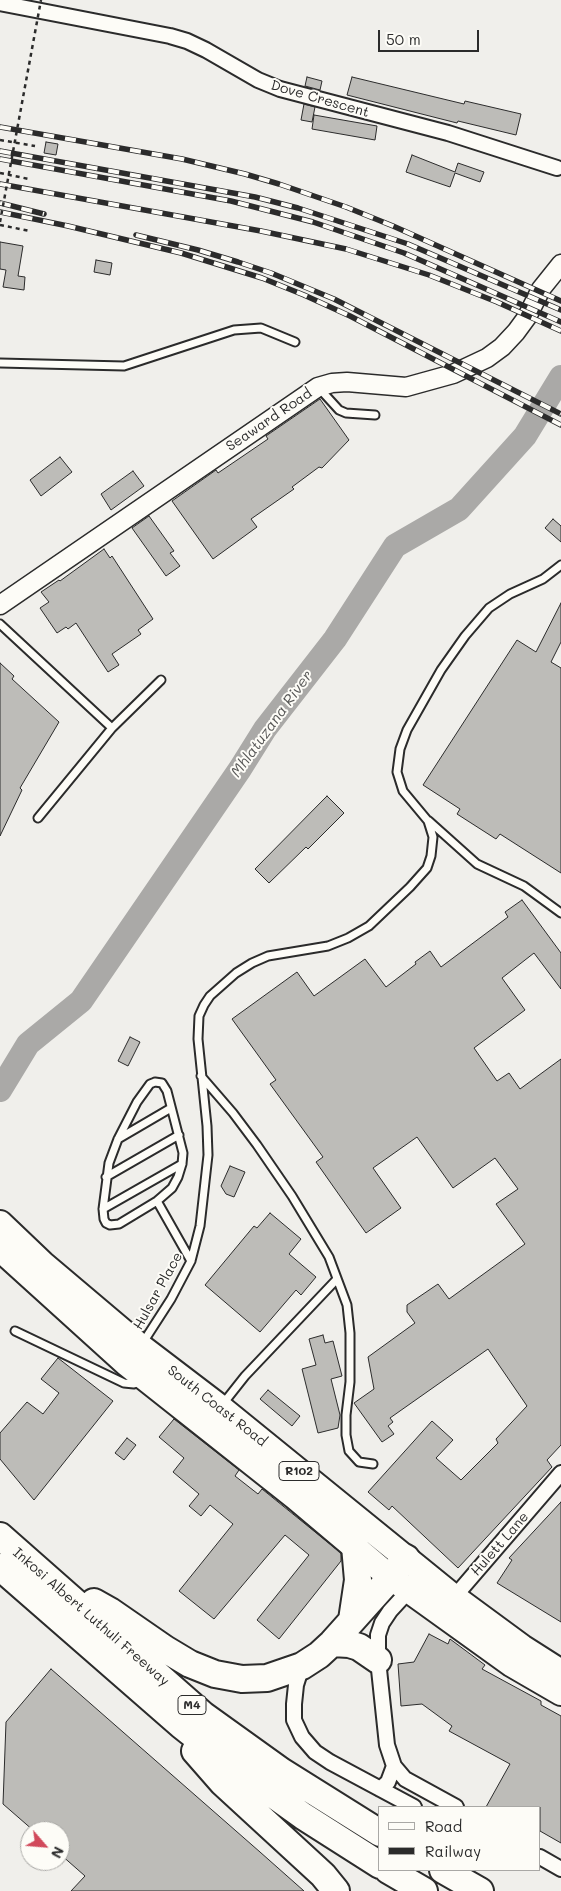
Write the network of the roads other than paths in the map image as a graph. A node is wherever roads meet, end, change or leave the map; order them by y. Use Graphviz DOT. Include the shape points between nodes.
graph roads {
  1 [pos="0,2"];
  2 [pos="557,168"];
  3 [pos="561,264"];
  4 [pos="295,342"];
  5 [pos="0,363"];
  6 [pos="318,387"];
  7 [pos="374,415"];
  8 [pos="561,565"];
  9 [pos="0,605"];
  10 [pos="0,624"];
  11 [pos="161,680"];
  12 [pos="112,728"];
  13 [pos="38,818"];
  14 [pos="428,821"];
  15 [pos="561,913"];
  16 [pos="201,1076"];
  17 [pos="172,1108"];
  18 [pos="179,1135"];
  19 [pos="118,1139"];
  20 [pos="182,1164"];
  21 [pos="106,1177"];
  22 [pos="158,1201"];
  23 [pos="103,1209"];
  24 [pos="0,1223"];
  25 [pos="0,1249"];
  26 [pos="191,1261"];
  27 [pos="37,1271"];
  28 [pos="337,1279"];
  29 [pos="15,1331"];
  30 [pos="136,1360"];
  31 [pos="220,1407"];
  32 [pos="205,1426"];
  33 [pos="373,1464"];
  34 [pos="275,1466"];
  35 [pos="561,1473"];
  36 [pos="302,1488"];
  37 [pos="0,1536"];
  38 [pos="355,1546"];
  39 [pos="10,1561"];
  40 [pos="407,1575"];
  41 [pos="43,1590"];
  42 [pos="447,1606"];
  43 [pos="352,1620"];
  44 [pos="332,1643"];
  45 [pos="517,1656"];
  46 [pos="378,1660"];
  47 [pos="302,1666"];
  48 [pos="561,1672"];
  49 [pos="561,1693"];
  50 [pos="181,1725"];
  51 [pos="394,1766"];
  52 [pos="380,1789"];
  53 [pos="412,1806"];
  54 [pos="454,1806"];
  55 [pos="378,1832"];
  56 [pos="541,1858"];
  57 [pos="378,1864"];
  58 [pos="561,1869"];
  59 [pos="390,1871"];
  60 [pos="445,1871"];
  61 [pos="336,1891"];
  62 [pos="424,1891"];
  63 [pos="480,1891"];
  1 -- 2 [label="street, Dove Crescent" via="187,41 280,89 448,133"];
  3 -- 6 [label="street, Seaward Road" via="541,289 516,332 487,358 453,374 406,387 347,382"];
  4 -- 5 [label="lane" via="261,328 234,330 124,366"];
  6 -- 7 [label="lane" via="339,410"];
  6 -- 9 [label="street, Seaward Road"];
  8 -- 14 [label="lane" via="536,584 510,594 489,608 465,636 407,730 400,749 398,772 403,791"];
  10 -- 12 [label="lane"];
  11 -- 12 [label="lane"];
  12 -- 13 [label="lane"];
  14 -- 15 [label="lane" via="477,864 524,886"];
  14 -- 16 [label="lane, Hulsar Place" via="433,837 427,868 369,926 328,946 268,956 236,974 210,996 198,1026"];
  16 -- 26 [label="lane, Hulsar Place" via="208,1155 200,1226"];
  16 -- 28 [label="lane" via="233,1112 287,1188 329,1257"];
  17 -- 18 [label="lane"];
  17 -- 19 [label="lane"];
  17 -- 19 [label="lane" via="164,1086 159,1082 150,1084"];
  18 -- 20 [label="lane"];
  18 -- 21 [label="lane"];
  19 -- 21 [label="lane"];
  20 -- 22 [label="lane" via="172,1188"];
  20 -- 23 [label="lane"];
  21 -- 23 [label="lane"];
  22 -- 23 [label="lane" via="114,1225 106,1223"];
  22 -- 26 [label="lane"];
  24 -- 27 [label="highway, South Coast Road / R102"];
  25 -- 27 [label="highway, South Coast Road / R102"];
  26 -- 30 [label="lane, Hulsar Place"];
  27 -- 30 [label="highway, South Coast Road / R102"];
  28 -- 31 [label="lane"];
  28 -- 33 [label="lane" via="347,1305 350,1333 346,1415 349,1452 359,1462"];
  29 -- 30 [label="lane" via="124,1383 134,1384"];
  30 -- 31 [label="highway, South Coast Road / R102"];
  30 -- 32 [label="highway, South Coast Road / R102"];
  31 -- 32 [label="lane"];
  31 -- 34 [label="highway, South Coast Road / R102"];
  32 -- 34 [label="highway, South Coast Road / R102"];
  34 -- 36 [label="highway, South Coast Road / R102"];
  35 -- 42 [label="street, Hulett Lane"];
  36 -- 38 [label="highway, South Coast Road / R102"];
  36 -- 40 [label="highway, South Coast Road / R102"];
  37 -- 39 [label="highway, Inkosi Albert Luthuli Freeway / M4"];
  38 -- 40 [label="highway, South Coast Road / R102"];
  38 -- 43 [label="highway" via="358,1580"];
  39 -- 41 [label="highway, Inkosi Albert Luthuli Freeway / M4"];
  40 -- 42 [label="highway, South Coast Road / R102"];
  40 -- 43 [label="highway"];
  40 -- 46 [label="street" via="378,1635"];
  41 -- 47 [label="highway" via="110,1610 165,1649 215,1674 242,1679 267,1678"];
  41 -- 50 [label="highway, Inkosi Albert Luthuli Freeway / M4"];
  41 -- 55 [label="highway, Inkosi Albert Luthuli Freeway / M4" via="281,1772"];
  42 -- 45 [label="highway, South Coast Road / R102"];
  43 -- 44 [label="highway"];
  44 -- 46 [label="highway" via="359,1647"];
  44 -- 47 [label="highway"];
  45 -- 48 [label="highway, South Coast Road / R102"];
  45 -- 49 [label="highway, South Coast Road / R102"];
  46 -- 51 [label="street" via="387,1745"];
  47 -- 52 [label="street" via="296,1685 294,1720 302,1737 314,1752"];
  50 -- 57 [label="highway, Inkosi Albert Luthuli Freeway / M4" via="260,1786"];
  50 -- 61 [label="highway" via="202,1762 323,1875"];
  51 -- 52 [label="street" via="388,1782"];
  51 -- 54 [label="street" via="405,1779"];
  52 -- 53 [label="street"];
  56 -- 58 [label="street"];
  59 -- 62 [label="highway"];
  60 -- 63 [label="highway"];
}
